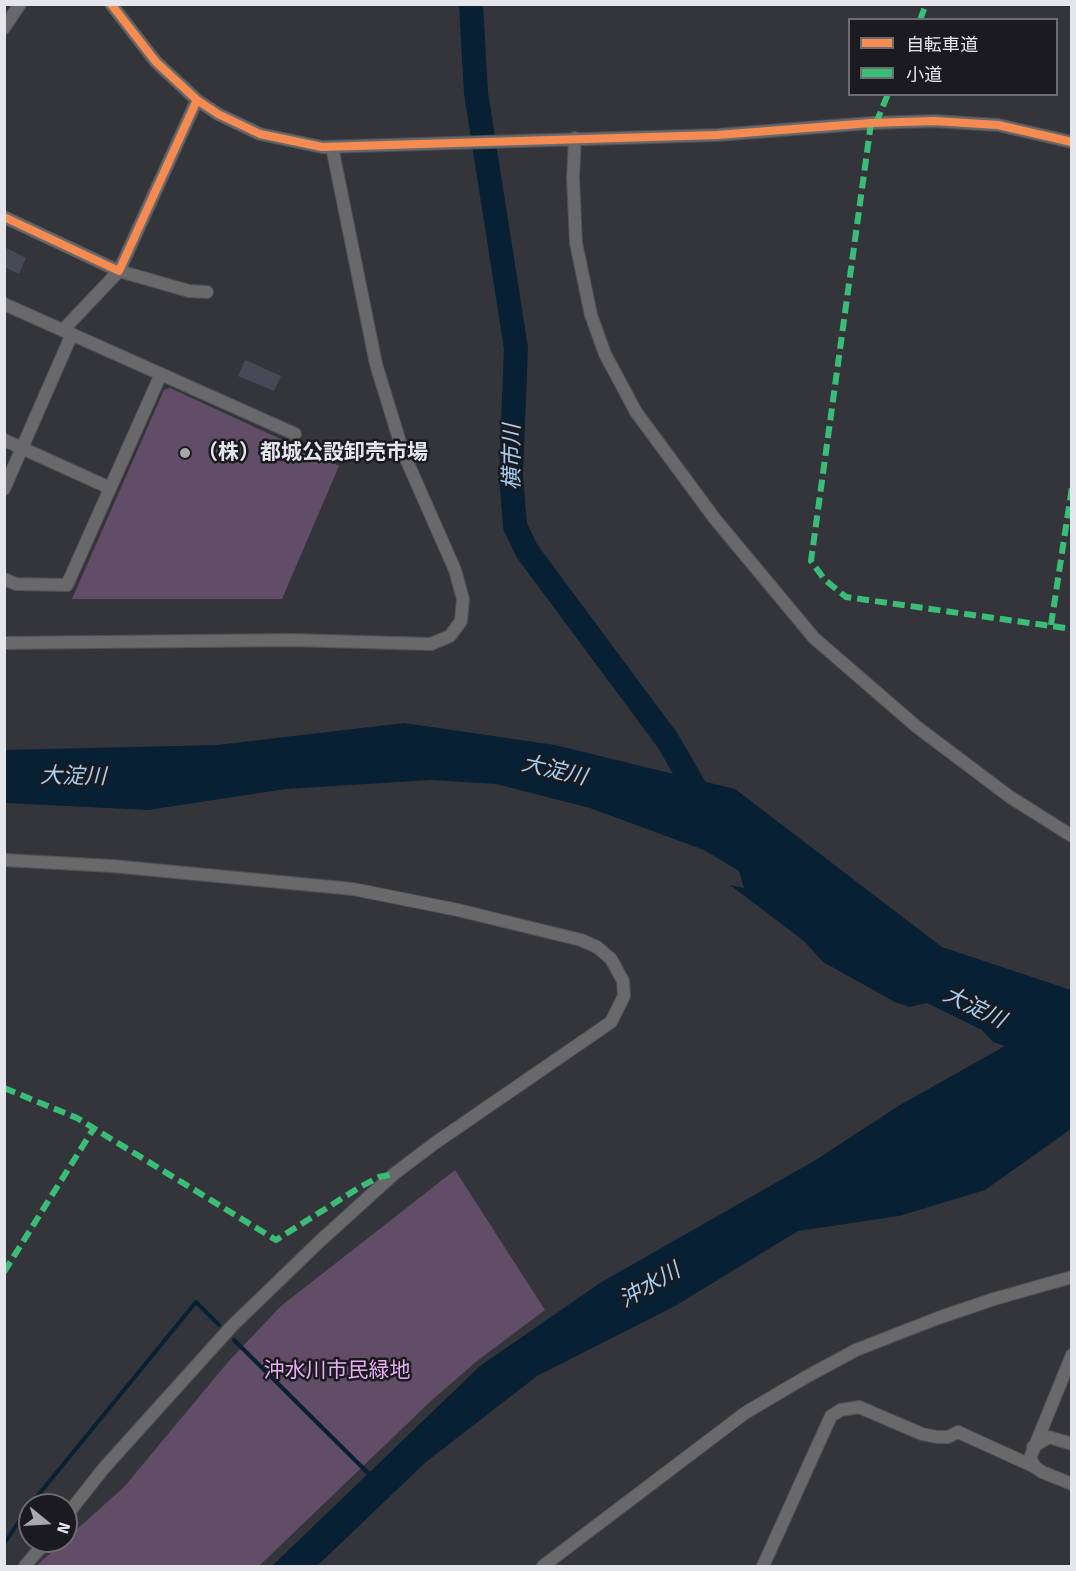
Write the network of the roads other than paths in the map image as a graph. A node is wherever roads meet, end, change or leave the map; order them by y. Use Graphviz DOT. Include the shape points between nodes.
graph roads {
  1 [pos="20,4"];
  2 [pos="111,4"];
  3 [pos="4,28"];
  4 [pos="197,100"];
  5 [pos="568,138"];
  6 [pos="1071,142"];
  7 [pos="332,147"];
  8 [pos="4,218"];
  9 [pos="119,271"];
  10 [pos="207,292"];
  11 [pos="4,304"];
  12 [pos="68,332"];
  13 [pos="161,374"];
  14 [pos="295,434"];
  15 [pos="4,440"];
  16 [pos="22,448"];
  17 [pos="110,488"];
  18 [pos="4,489"];
  19 [pos="4,579"];
  20 [pos="4,643"];
  21 [pos="1071,836"];
  22 [pos="4,860"];
  23 [pos="1071,1277"];
  24 [pos="1071,1355"];
  25 [pos="1071,1444"];
  26 [pos="1033,1447"];
  27 [pos="1035,1467"];
  28 [pos="1071,1484"];
  29 [pos="78,1501"];
  30 [pos="35,1553"];
  31 [pos="25,1566"];
  32 [pos="543,1566"];
  33 [pos="763,1566"];
  1 -- 3 [label="street"];
  2 -- 4 [label="street" via="156,62"];
  4 -- 7 [label="street" via="260,134"];
  4 -- 9 [label="street"];
  5 -- 6 [label="street" via="717,135 934,121 998,125"];
  5 -- 7 [label="street"];
  5 -- 21 [label="street" via="576,243 591,315 605,354 636,412 715,519 814,638 916,727 1010,797"];
  7 -- 20 [label="street" via="376,364 403,452 455,570 463,599 461,621 450,636 431,645 292,640"];
  8 -- 9 [label="street"];
  9 -- 10 [label="street" via="189,291"];
  9 -- 12 [label="street"];
  11 -- 12 [label="street"];
  12 -- 13 [label="street"];
  12 -- 16 [label="street"];
  13 -- 14 [label="street"];
  13 -- 17 [label="street"];
  15 -- 16 [label="street"];
  16 -- 17 [label="street"];
  16 -- 18 [label="street"];
  17 -- 19 [label="street" via="67,585 16,584"];
  22 -- 29 [label="street" via="353,889 581,940 611,959 623,981 624,996 610,1022 435,1143 320,1241 232,1326"];
  23 -- 32 [label="street" via="938,1318 856,1350 806,1377 745,1413"];
  24 -- 26 [label="street"];
  25 -- 26 [label="street" via="1049,1437"];
  26 -- 27 [label="street" via="1030,1458"];
  27 -- 28 [label="street"];
  27 -- 33 [label="street" via="958,1432 937,1437 865,1409 840,1410 831,1416"];
  30 -- 31 [label="street"];
}
